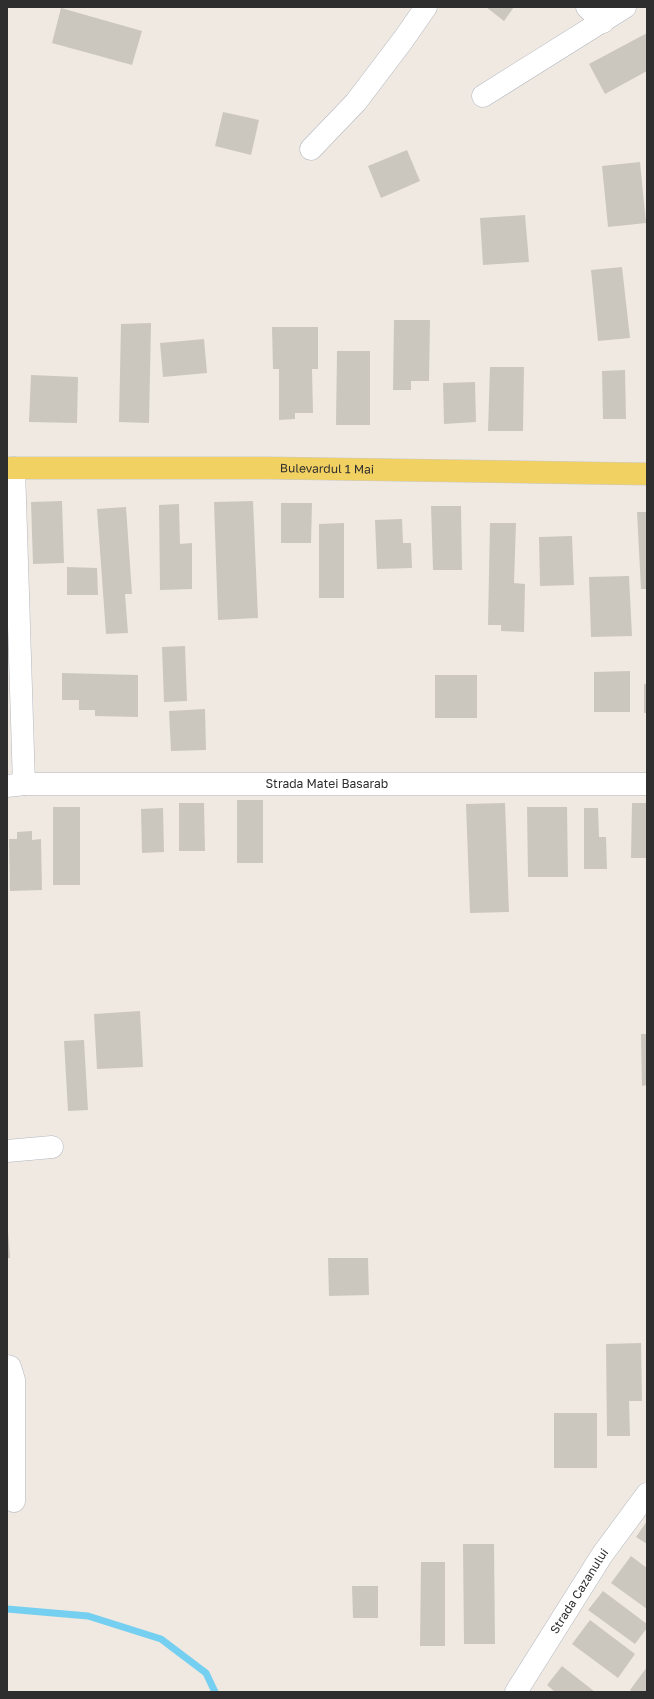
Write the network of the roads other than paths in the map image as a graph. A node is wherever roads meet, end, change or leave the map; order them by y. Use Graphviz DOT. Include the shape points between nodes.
graph roads {
  1 [pos="426,7"];
  2 [pos="587,7"];
  3 [pos="625,7"];
  4 [pos="603,22"];
  5 [pos="483,96"];
  6 [pos="311,149"];
  7 [pos="10,468"];
  8 [pos="647,474"];
  9 [pos="647,784"];
  10 [pos="15,785"];
  11 [pos="52,1147"];
  12 [pos="7,1151"];
  13 [pos="7,1366"];
  14 [pos="647,1494"];
  15 [pos="14,1501"];
  16 [pos="516,1692"];
  1 -- 6 [label="street" via="356,102"];
  2 -- 4 [label="street"];
  3 -- 4 [label="street"];
  4 -- 5 [label="street"];
  7 -- 8 [label="main road, Bulevardul 1 Mai" via="269,468"];
  7 -- 10 [label="street"];
  9 -- 10 [label="street, Strada Matei Basarab"];
  11 -- 12 [label="street"];
  13 -- 15 [label="street" via="10,1367 14,1380"];
  14 -- 16 [label="street, Strada Cazanului" via="602,1555"];
}
